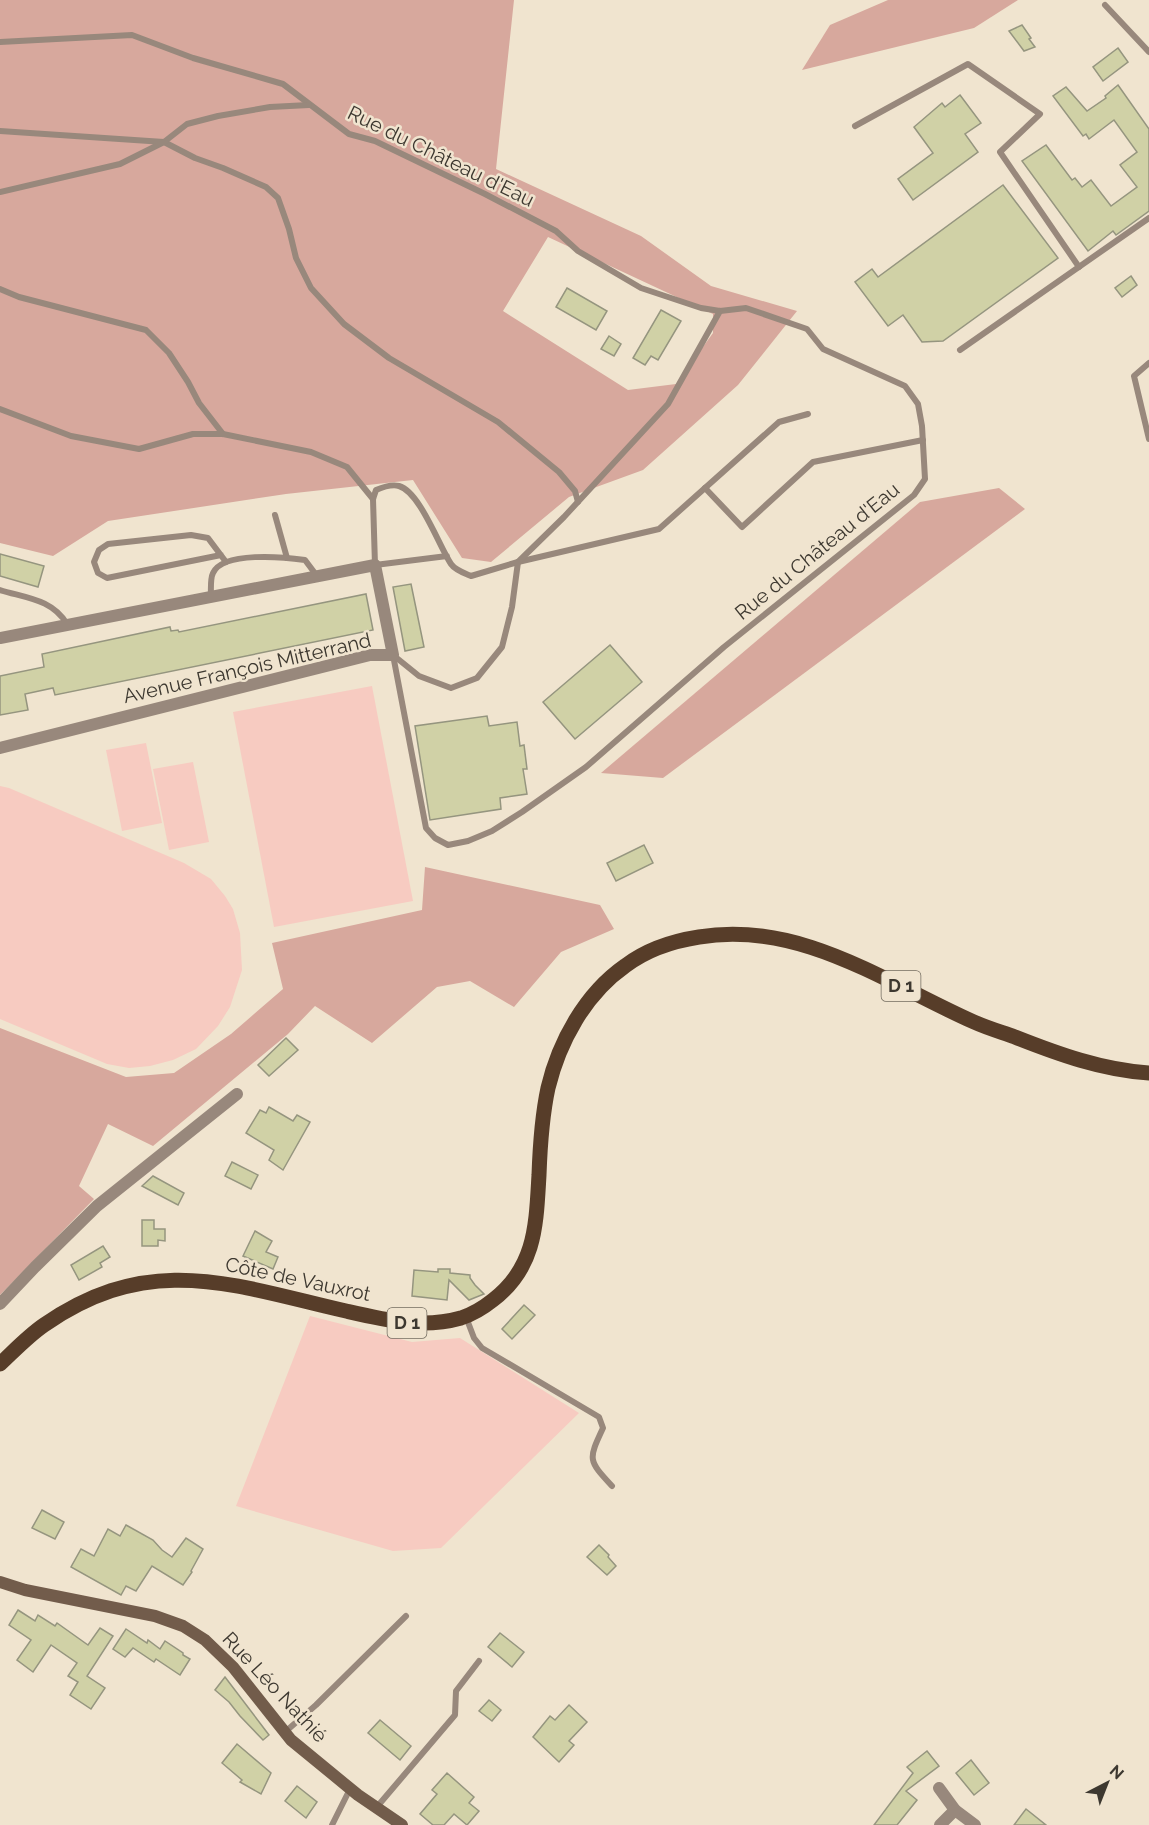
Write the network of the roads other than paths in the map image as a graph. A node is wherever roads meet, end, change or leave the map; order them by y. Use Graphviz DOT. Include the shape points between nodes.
graph roads {
  1 [pos="1105,5"];
  2 [pos="0,42"];
  3 [pos="1149,52"];
  4 [pos="309,105"];
  5 [pos="855,126"];
  6 [pos="0,131"];
  7 [pos="164,142"];
  8 [pos="0,192"];
  9 [pos="1149,218"];
  10 [pos="1079,267"];
  11 [pos="0,289"];
  12 [pos="720,311"];
  13 [pos="960,350"];
  14 [pos="1149,363"];
  15 [pos="0,409"];
  16 [pos="808,414"];
  17 [pos="223,434"];
  18 [pos="1149,438"];
  19 [pos="923,440"];
  20 [pos="705,488"];
  21 [pos="373,499"];
  22 [pos="578,502"];
  23 [pos="275,515"];
  24 [pos="221,555"];
  25 [pos="447,556"];
  26 [pos="286,558"];
  27 [pos="226,562"];
  28 [pos="518,562"];
  29 [pos="375,566"];
  30 [pos="318,577"];
  31 [pos="0,590"];
  32 [pos="211,597"];
  33 [pos="68,625"];
  34 [pos="0,638"];
  35 [pos="393,655"];
  36 [pos="0,748"];
  37 [pos="1149,1073"];
  38 [pos="237,1094"];
  39 [pos="0,1304"];
  40 [pos="466,1317"];
  41 [pos="0,1364"];
  42 [pos="612,1486"];
  43 [pos="0,1582"];
  44 [pos="406,1616"];
  45 [pos="479,1661"];
  46 [pos="285,1732"];
  47 [pos="939,1788"];
  48 [pos="350,1789"];
  49 [pos="376,1809"];
  50 [pos="955,1810"];
  51 [pos="332,1825"];
  52 [pos="402,1825"];
  53 [pos="940,1825"];
  54 [pos="975,1825"];
  1 -- 3 [label="lane"];
  2 -- 4 [label="lane, Rue du Château d'Eau" via="132,35 193,58 283,84"];
  4 -- 7 [label="lane" via="218,116 187,124"];
  4 -- 12 [label="lane, Rue du Château d'Eau" via="349,134 375,141 556,231 578,251 641,288"];
  5 -- 10 [label="lane" via="968,64 1040,114 1000,152"];
  6 -- 7 [label="lane"];
  7 -- 8 [label="lane" via="120,164"];
  7 -- 22 [label="lane" via="266,187 278,198 296,258 311,288 344,324 389,358 498,422 559,472 575,491"];
  9 -- 10 [label="lane"];
  10 -- 13 [label="lane"];
  11 -- 17 [label="lane" via="146,330 169,353"];
  12 -- 19 [label="lane, Rue du Château d'Eau" via="746,308 807,329 822,349 905,386 918,404"];
  12 -- 22 [label="lane" via="669,404"];
  14 -- 18 [label="lane" via="1134,376"];
  15 -- 17 [label="lane" via="71,436 139,449 192,434"];
  16 -- 20 [label="lane" via="779,422"];
  17 -- 21 [label="lane" via="329,459 347,467"];
  19 -- 20 [label="lane" via="813,462 742,527"];
  19 -- 35 [label="lane, Rue du Château d'Eau" via="925,480 914,495 724,648 586,767 502,824 468,841 448,845 426,828"];
  20 -- 28 [label="lane" via="659,529"];
  21 -- 25 [label="lane" via="376,490 385,486 399,486 412,494"];
  21 -- 29 [label="lane"];
  22 -- 28 [label="lane"];
  23 -- 26 [label="lane"];
  24 -- 24 [label="lane" via="208,538 191,535 108,544 99,550 94,562 98,573 107,578"];
  24 -- 27 [label="lane"];
  25 -- 28 [label="lane" via="452,567 471,576"];
  25 -- 29 [label="lane"];
  26 -- 27 [label="lane"];
  26 -- 30 [label="lane" via="305,560"];
  27 -- 32 [label="lane" via="212,574"];
  28 -- 35 [label="lane" via="513,607 502,648 477,678 451,688 419,676"];
  29 -- 30 [label="street"];
  29 -- 35 [label="street, Avenue François Mitterrand"];
  30 -- 32 [label="street"];
  31 -- 33 [label="lane" via="46,603"];
  32 -- 33 [label="street"];
  33 -- 34 [label="street"];
  35 -- 36 [label="street, Avenue François Mitterrand" via="370,655"];
  37 -- 40 [label="main road, Côte de Vauxrot / D 1" via="1101,1066 1044,1049 975,1022 855,963 813,947 730,934 690,938 648,952 609,980 586,1005 569,1033 548,1090 531,1246 521,1270 506,1289"];
  38 -- 39 [label="street" via="97,1206"];
  40 -- 41 [label="main road, Côte de Vauxrot / D 1" via="424,1324 396,1322 210,1281 153,1281 116,1289 72,1308 40,1328"];
  40 -- 42 [label="lane" via="482,1348 599,1417 603,1428 592,1452 594,1466"];
  43 -- 46 [label="main road, Rue Léo Nathié" via="155,1616 183,1626 205,1640 233,1668"];
  44 -- 46 [label="lane"];
  45 -- 49 [label="lane" via="456,1691 455,1714"];
  46 -- 48 [label="main road, Rue Léo Nathié"];
  47 -- 50 [label="street"];
  48 -- 49 [label="main road, Rue Léo Nathié"];
  48 -- 51 [label="lane"];
  49 -- 52 [label="main road, Rue Léo Nathié"];
  50 -- 53 [label="street"];
  50 -- 54 [label="street"];
}
